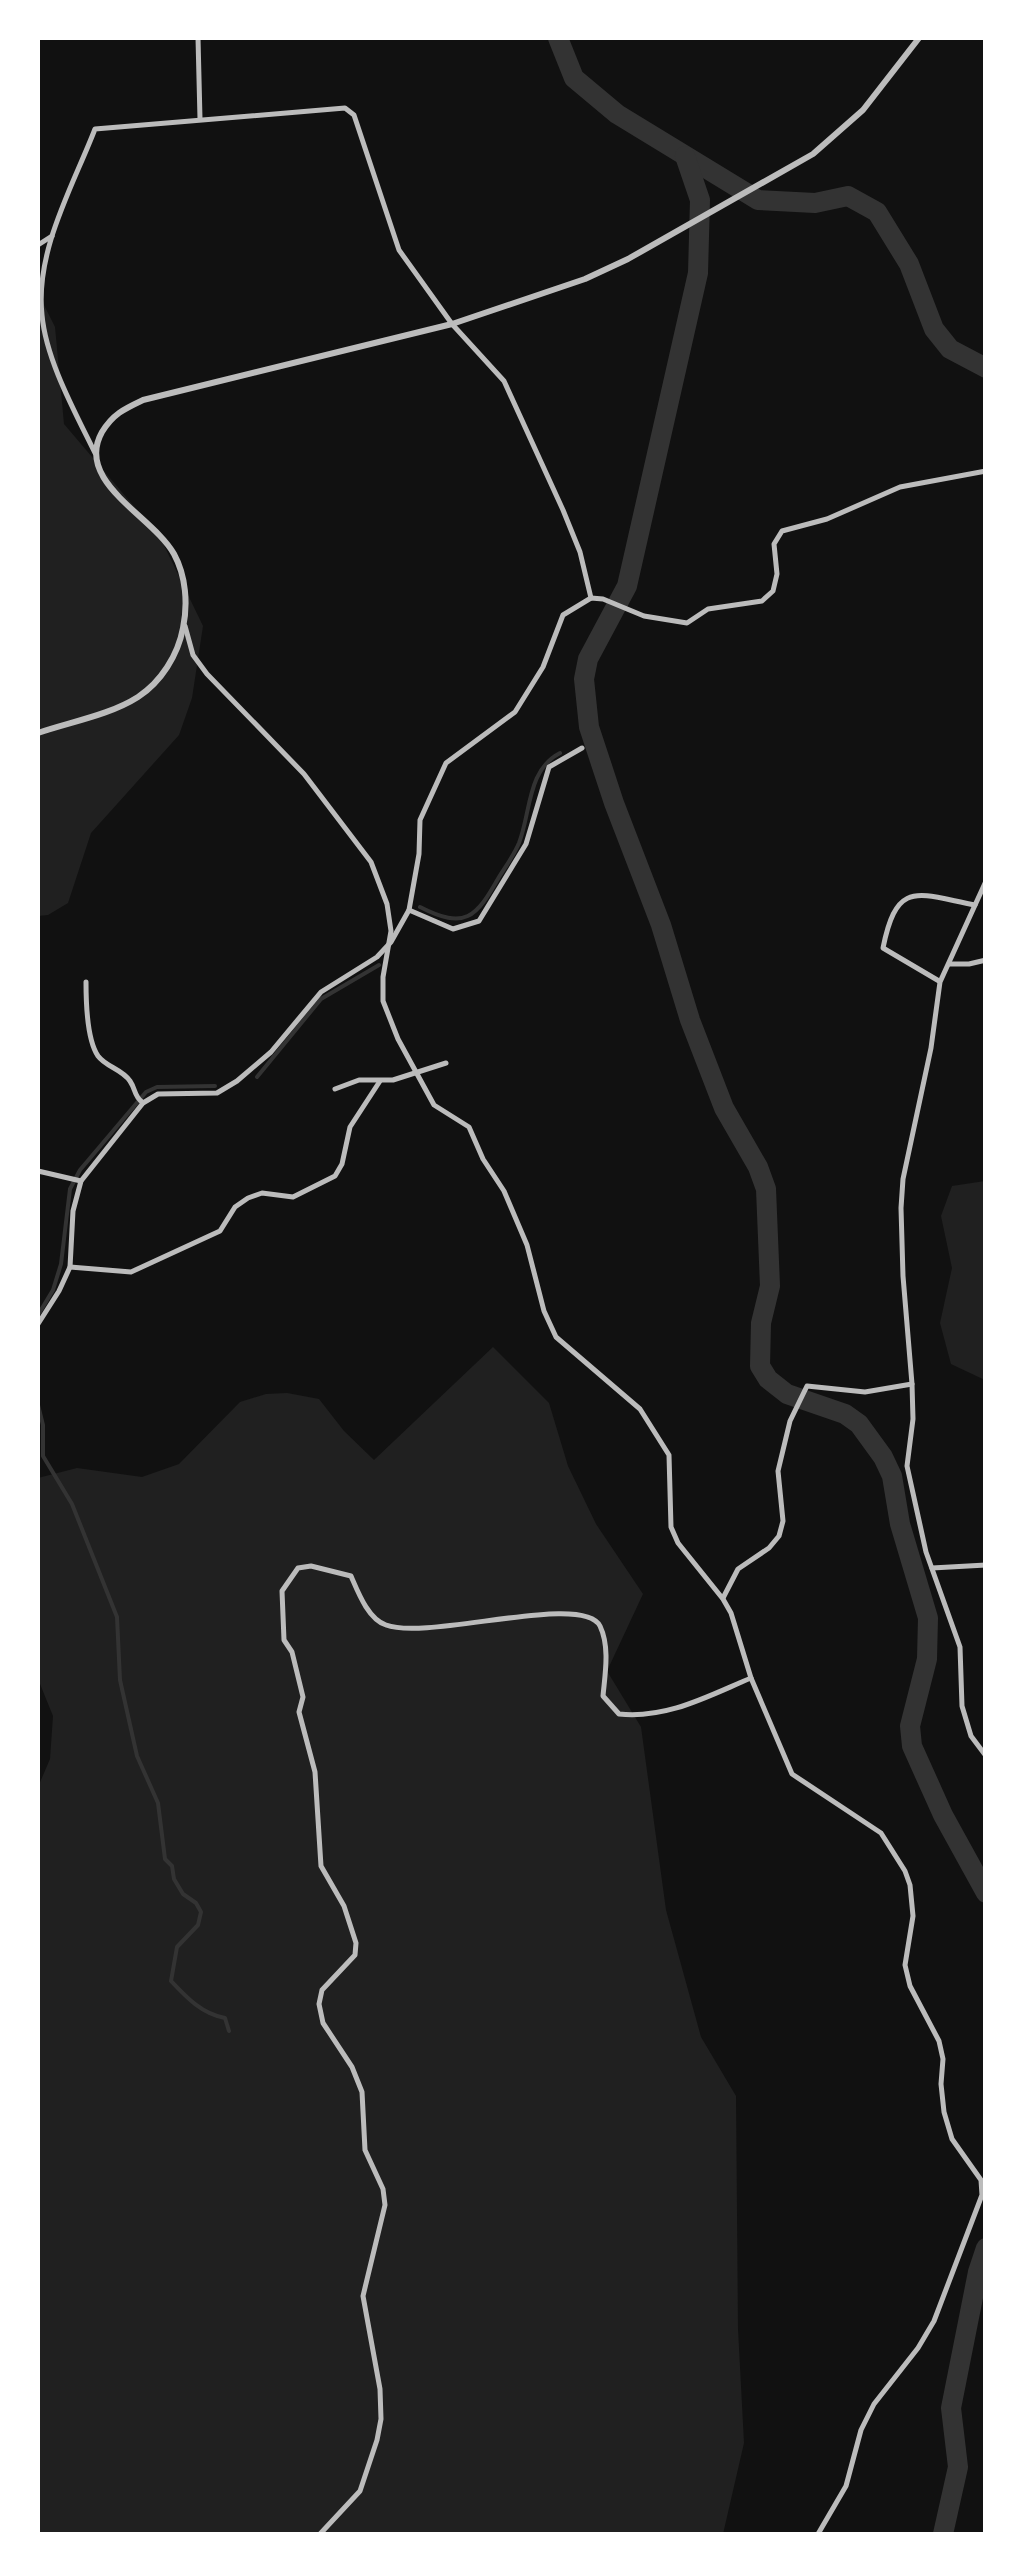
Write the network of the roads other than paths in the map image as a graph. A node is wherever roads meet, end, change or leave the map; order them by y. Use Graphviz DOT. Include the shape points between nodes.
graph roads {
  1 [pos="198,38"];
  2 [pos="919,38"];
  3 [pos="200,121"];
  4 [pos="53,235"];
  5 [pos="38,245"];
  6 [pos="452,324"];
  7 [pos="95,453"];
  8 [pos="986,471"];
  9 [pos="591,598"];
  10 [pos="184,624"];
  11 [pos="38,732"];
  12 [pos="582,748"];
  13 [pos="986,880"];
  14 [pos="974,904"];
  15 [pos="410,910"];
  16 [pos="391,942"];
  17 [pos="986,960"];
  18 [pos="949,964"];
  19 [pos="86,982"];
  20 [pos="940,982"];
  21 [pos="446,1063"];
  22 [pos="417,1071"];
  23 [pos="380,1081"];
  24 [pos="334,1089"];
  25 [pos="140,1101"];
  26 [pos="38,1170"];
  27 [pos="77,1180"];
  28 [pos="70,1266"];
  29 [pos="38,1324"];
  30 [pos="912,1384"];
  31 [pos="986,1565"];
  32 [pos="932,1568"];
  33 [pos="723,1598"];
  34 [pos="751,1678"];
  35 [pos="983,1750"];
  36 [pos="320,2534"];
  37 [pos="818,2534"];
  1 -- 3 [label="street"];
  2 -- 6 [label="street" via="843,130 813,154 585,280"];
  3 -- 4 [label="street" via="95,129"];
  3 -- 6 [label="street" via="345,108 354,115 399,250"];
  4 -- 5 [label="street"];
  4 -- 7 [label="street" via="42,316 67,396"];
  6 -- 7 [label="street" via="143,400 116,412"];
  6 -- 9 [label="street" via="504,380 580,552"];
  7 -- 10 [label="street" via="102,479 172,551 185,588"];
  8 -- 9 [label="street" via="900,487 782,531 774,544 778,574 762,601 708,609 687,624"];
  9 -- 15 [label="street" via="563,614 543,667 515,712 446,763 420,820"];
  10 -- 11 [label="street" via="167,667 138,697"];
  10 -- 16 [label="street" via="207,674 304,774 371,862"];
  12 -- 15 [label="street" via="549,767 526,844 479,922 454,929"];
  13 -- 14 [label="street"];
  14 -- 18 [label="street"];
  14 -- 20 [label="street" via="920,895 896,905 883,948"];
  15 -- 16 [label="street"];
  16 -- 22 [label="street" via="384,1001"];
  16 -- 25 [label="street" via="321,992 237,1081 217,1093 158,1094"];
  17 -- 18 [label="street"];
  18 -- 20 [label="street"];
  19 -- 25 [label="street" via="96,1051 130,1080"];
  20 -- 30 [label="street" via="903,1179"];
  21 -- 22 [label="street"];
  22 -- 23 [label="street"];
  22 -- 33 [label="street" via="434,1105 469,1127 504,1191 556,1337 640,1409 669,1455 671,1527"];
  23 -- 24 [label="street"];
  23 -- 28 [label="street" via="350,1127 335,1176 293,1197 248,1198 220,1231 131,1272"];
  25 -- 27 [label="street"];
  26 -- 27 [label="street"];
  27 -- 28 [label="street"];
  28 -- 29 [label="street"];
  30 -- 32 [label="street" via="907,1466"];
  30 -- 33 [label="street" via="864,1392 807,1386 778,1471 779,1536 738,1570"];
  31 -- 32 [label="street"];
  32 -- 35 [label="street" via="960,1648 962,1706"];
  33 -- 34 [label="street"];
  34 -- 36 [label="street" via="672,1710 619,1714 603,1696 606,1655 592,1618 550,1612 413,1629 384,1625 363,1603 351,1576 298,1568 282,1590 284,1640 304,1697 299,1712 315,1772 320,1866 356,1942 355,1956 322,1990 319,2004 362,2092 364,2150 385,2205 363,2296 380,2389 377,2440 360,2491"];
  34 -- 37 [label="street" via="792,1774 881,1834 905,1871 914,1916 905,1965 939,2042 952,2139 980,2180 982,2195 934,2321 874,2404 846,2486"];
}
